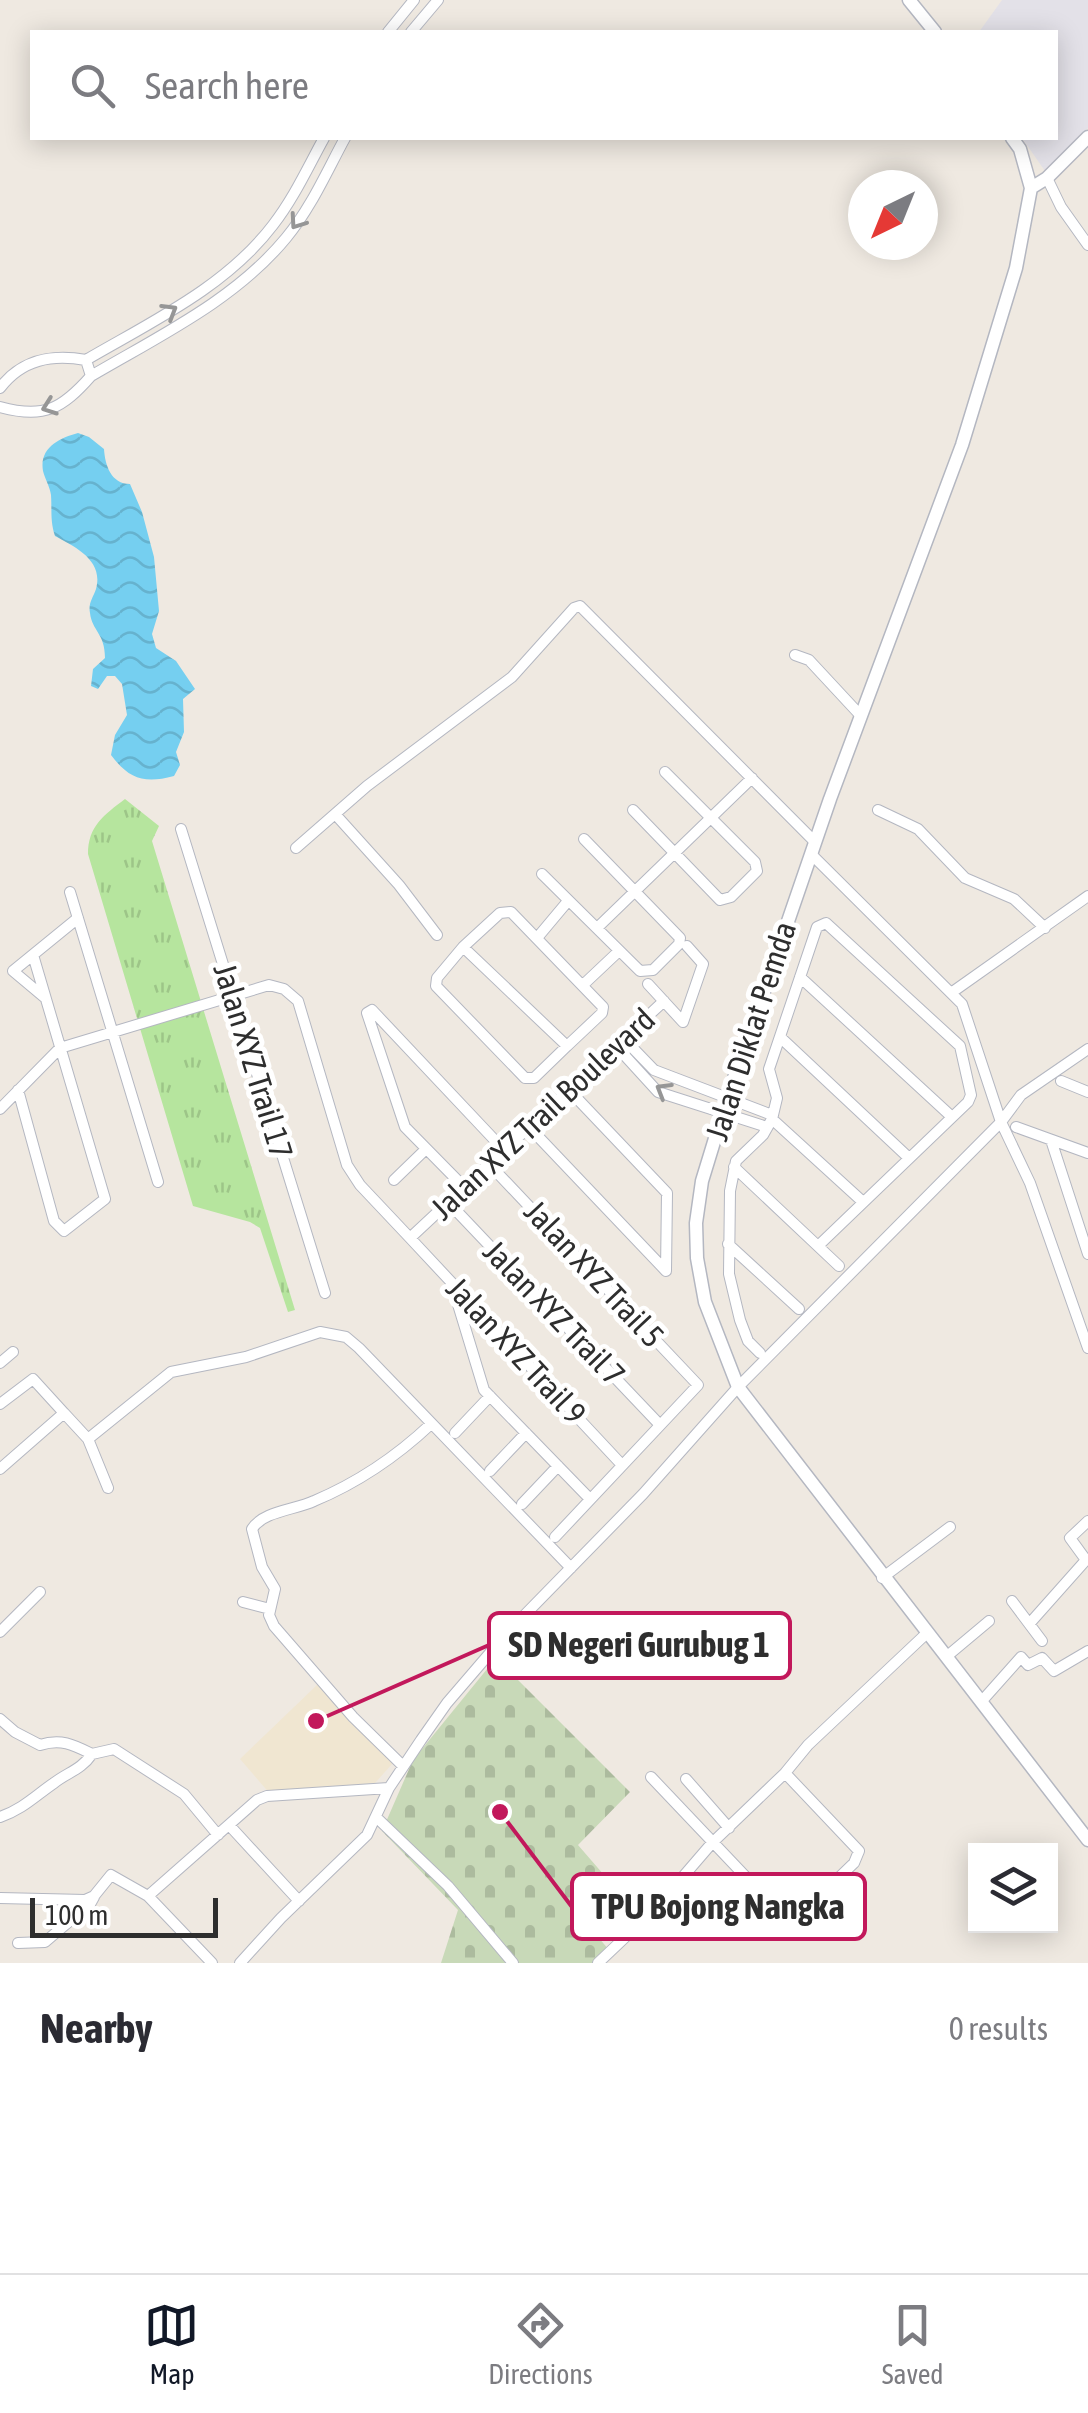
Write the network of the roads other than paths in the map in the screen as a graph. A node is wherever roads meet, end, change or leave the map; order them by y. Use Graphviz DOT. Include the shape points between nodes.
graph roads {
  1 [pos="414,0"];
  2 [pos="438,0"];
  3 [pos="909,0"];
  4 [pos="390,30"];
  5 [pos="414,30"];
  6 [pos="933,30"];
  7 [pos="1088,137"];
  8 [pos="323,140"];
  9 [pos="344,140"];
  10 [pos="1013,140"];
  11 [pos="1047,178"];
  12 [pos="1031,188"];
  13 [pos="1088,245"];
  14 [pos="86,360"];
  15 [pos="91,376"];
  16 [pos="0,388"];
  17 [pos="0,407"];
  18 [pos="795,655"];
  19 [pos="861,716"];
  20 [pos="665,772"];
  21 [pos="750,780"];
  22 [pos="633,810"];
  23 [pos="878,810"];
  24 [pos="335,814"];
  25 [pos="712,817"];
  26 [pos="181,829"];
  27 [pos="584,839"];
  28 [pos="296,848"];
  29 [pos="813,848"];
  30 [pos="674,852"];
  31 [pos="542,874"];
  32 [pos="70,892"];
  33 [pos="634,892"];
  34 [pos="1088,896"];
  35 [pos="568,902"];
  36 [pos="78,918"];
  37 [pos="597,928"];
  38 [pos="1046,928"];
  39 [pos="437,935"];
  40 [pos="537,938"];
  41 [pos="687,946"];
  42 [pos="463,947"];
  43 [pos="619,951"];
  44 [pos="33,955"];
  45 [pos="800,976"];
  46 [pos="584,984"];
  47 [pos="648,984"];
  48 [pos="951,993"];
  49 [pos="233,996"];
  50 [pos="45,998"];
  51 [pos="664,1002"];
  52 [pos="112,1032"];
  53 [pos="780,1037"];
  54 [pos="620,1043"];
  55 [pos="567,1046"];
  56 [pos="60,1048"];
  57 [pos="1088,1049"];
  58 [pos="1060,1081"];
  59 [pos="18,1090"];
  60 [pos="569,1090"];
  61 [pos="1088,1092"];
  62 [pos="728,1096"];
  63 [pos="0,1109"];
  64 [pos="722,1115"];
  65 [pos="952,1116"];
  66 [pos="770,1120"];
  67 [pos="1002,1122"];
  68 [pos="1016,1126"];
  69 [pos="530,1127"];
  70 [pos="1051,1140"];
  71 [pos="426,1148"];
  72 [pos="504,1150"];
  73 [pos="1088,1154"];
  74 [pos="909,1158"];
  75 [pos="489,1164"];
  76 [pos="734,1167"];
  77 [pos="394,1180"];
  78 [pos="158,1182"];
  79 [pos="464,1187"];
  80 [pos="448,1202"];
  81 [pos="863,1202"];
  82 [pos="410,1238"];
  83 [pos="727,1243"];
  84 [pos="818,1246"];
  85 [pos="1088,1254"];
  86 [pos="839,1266"];
  87 [pos="451,1282"];
  88 [pos="325,1293"];
  89 [pos="799,1309"];
  90 [pos="1088,1348"];
  91 [pos="14,1352"];
  92 [pos="760,1353"];
  93 [pos="0,1364"];
  94 [pos="738,1388"];
  95 [pos="490,1396"];
  96 [pos="0,1404"];
  97 [pos="64,1413"];
  98 [pos="431,1424"];
  99 [pos="660,1425"];
  100 [pos="455,1432"];
  101 [pos="526,1434"];
  102 [pos="88,1439"];
  103 [pos="622,1465"];
  104 [pos="558,1466"];
  105 [pos="0,1469"];
  106 [pos="490,1471"];
  107 [pos="108,1488"];
  108 [pos="590,1500"];
  109 [pos="522,1504"];
  110 [pos="1088,1521"];
  111 [pos="950,1528"];
  112 [pos="555,1537"];
  113 [pos="572,1568"];
  114 [pos="882,1578"];
  115 [pos="40,1592"];
  116 [pos="1012,1600"];
  117 [pos="243,1602"];
  118 [pos="270,1609"];
  119 [pos="989,1621"];
  120 [pos="1030,1623"];
  121 [pos="0,1632"];
  122 [pos="927,1633"];
  123 [pos="1042,1641"];
  124 [pos="1088,1651"];
  125 [pos="946,1657"];
  126 [pos="980,1702"];
  127 [pos="0,1719"];
  128 [pos="92,1754"];
  129 [pos="403,1766"];
  130 [pos="786,1772"];
  131 [pos="652,1778"];
  132 [pos="686,1779"];
  133 [pos="389,1788"];
  134 [pos="0,1817"];
  135 [pos="377,1818"];
  136 [pos="229,1825"];
  137 [pos="729,1828"];
  138 [pos="218,1834"];
  139 [pos="1088,1840"];
  140 [pos="712,1843"];
  141 [pos="94,1896"];
  142 [pos="148,1896"];
  143 [pos="0,1898"];
  144 [pos="63,1900"];
  145 [pos="299,1900"];
  146 [pos="72,1919"];
  147 [pos="18,1942"];
  148 [pos="510,1962"];
  149 [pos="212,1963"];
  150 [pos="240,1963"];
  151 [pos="598,1963"];
  1 -- 4 [label="street"];
  2 -- 5 [label="street"];
  3 -- 6 [label="street"];
  7 -- 11 [label="street"];
  14 -- 8 [label="street, one-way" via="238,263 295,194"];
  9 -- 15 [label="street, one-way" via="286,238 247,277"];
  10 -- 12 [label="street"];
  11 -- 12 [label="street"];
  11 -- 13 [label="street"];
  12 -- 19 [label="street, Jalan Diklat Pemda" via="1016,268 962,444"];
  14 -- 15 [label="street"];
  14 -- 16 [label="street" via="34,361"];
  15 -- 17 [label="street, one-way" via="72,398 46,412"];
  18 -- 19 [label="street" via="809,660"];
  19 -- 29 [label="street, Jalan Diklat Pemda"];
  20 -- 25 [label="street"];
  21 -- 24 [label="street" via="577,606 512,677"];
  21 -- 25 [label="street"];
  21 -- 29 [label="street"];
  22 -- 30 [label="street"];
  23 -- 38 [label="street" via="918,830 965,878 1014,899"];
  24 -- 28 [label="street"];
  24 -- 39 [label="street"];
  25 -- 30 [label="street"];
  25 -- 30 [label="street" via="757,865 731,897 720,900"];
  26 -- 49 [label="street, Jalan XYZ Trail 17"];
  27 -- 33 [label="street"];
  29 -- 48 [label="street"];
  29 -- 62 [label="street, Jalan Diklat Pemda"];
  30 -- 33 [label="street"];
  31 -- 35 [label="street"];
  32 -- 36 [label="street"];
  33 -- 37 [label="street"];
  33 -- 43 [label="street" via="680,941 649,972"];
  34 -- 38 [label="street"];
  35 -- 37 [label="street"];
  35 -- 40 [label="street"];
  36 -- 44 [label="street"];
  36 -- 52 [label="street"];
  37 -- 43 [label="street"];
  38 -- 48 [label="street"];
  40 -- 42 [label="street" via="506,911"];
  40 -- 46 [label="street"];
  41 -- 51 [label="street" via="703,964 683,1022"];
  42 -- 55 [label="street"];
  42 -- 55 [label="street" via="436,986 525,1078 534,1078"];
  43 -- 46 [label="street"];
  44 -- 50 [label="street"];
  44 -- 50 [label="street" via="13,971"];
  45 -- 53 [label="street"];
  45 -- 65 [label="street"];
  45 -- 65 [label="street" via="816,928 826,923 960,1046 970,1087 968,1102"];
  46 -- 55 [label="street" via="603,1010"];
  47 -- 51 [label="street"];
  48 -- 67 [label="street" via="962,1004"];
  49 -- 52 [label="street, Jalan XYZ Trail Boulevard"];
  49 -- 82 [label="street, Jalan XYZ Trail Boulevard" via="269,986 298,1001 347,1165"];
  49 -- 88 [label="street, Jalan XYZ Trail 17"];
  50 -- 56 [label="street"];
  51 -- 54 [label="street, Jalan XYZ Trail Boulevard"];
  52 -- 56 [label="street, Jalan XYZ Trail Boulevard"];
  52 -- 78 [label="street"];
  53 -- 66 [label="street" via="769,1070 777,1098"];
  53 -- 74 [label="street"];
  54 -- 60 [label="street, Jalan XYZ Trail Boulevard"];
  54 -- 62 [label="street" via="654,1070"];
  64 -- 54 [label="street, one-way" via="658,1092"];
  56 -- 59 [label="street"];
  56 -- 59 [label="street" via="104,1198 64,1231 54,1221"];
  57 -- 67 [label="street" via="1020,1095"];
  58 -- 61 [label="street"];
  59 -- 63 [label="street"];
  60 -- 69 [label="street, Jalan XYZ Trail Boulevard"];
  60 -- 69 [label="street" via="667,1192 666,1272"];
  62 -- 64 [label="street, Jalan Diklat Pemda"];
  62 -- 66 [label="street"];
  64 -- 66 [label="street"];
  64 -- 94 [label="street, Jalan Diklat Pemda" via="702,1182 697,1258 705,1302"];
  65 -- 74 [label="street"];
  66 -- 76 [label="street"];
  66 -- 81 [label="street"];
  67 -- 90 [label="street"];
  67 -- 94 [label="street"];
  68 -- 70 [label="street"];
  69 -- 72 [label="street, Jalan XYZ Trail Boulevard"];
  70 -- 73 [label="street"];
  70 -- 85 [label="street"];
  71 -- 72 [label="street" via="405,1126 366,1013 372,1010"];
  71 -- 77 [label="street"];
  71 -- 79 [label="street"];
  72 -- 75 [label="street, Jalan XYZ Trail Boulevard"];
  74 -- 81 [label="street"];
  75 -- 79 [label="street, Jalan XYZ Trail Boulevard"];
  75 -- 99 [label="street, Jalan XYZ Trail 5" via="698,1385"];
  76 -- 83 [label="street"];
  76 -- 84 [label="street"];
  79 -- 80 [label="street, Jalan XYZ Trail Boulevard"];
  80 -- 82 [label="street, Jalan XYZ Trail Boulevard"];
  80 -- 99 [label="street, Jalan XYZ Trail 7"];
  81 -- 84 [label="street"];
  82 -- 87 [label="street, Jalan XYZ Trail 9"];
  83 -- 89 [label="street"];
  83 -- 92 [label="street" via="740,1320"];
  84 -- 86 [label="street"];
  87 -- 95 [label="street"];
  87 -- 103 [label="street, Jalan XYZ Trail 9"];
  91 -- 93 [label="street"];
  94 -- 113 [label="street"];
  94 -- 114 [label="street, Jalan Diklat Pemda"];
  95 -- 100 [label="street"];
  95 -- 101 [label="street"];
  96 -- 97 [label="street" via="33,1379"];
  97 -- 102 [label="street"];
  97 -- 105 [label="street"];
  98 -- 102 [label="street" via="346,1337 320,1332 171,1372"];
  98 -- 113 [label="street"];
  98 -- 118 [label="street" via="361,1478 257,1522 252,1529 262,1567 275,1589"];
  99 -- 103 [label="street"];
  101 -- 104 [label="street"];
  101 -- 106 [label="street"];
  102 -- 107 [label="street"];
  103 -- 108 [label="street"];
  104 -- 108 [label="street"];
  104 -- 109 [label="street"];
  108 -- 112 [label="street"];
  110 -- 120 [label="street" via="1070,1538 1086,1560"];
  111 -- 114 [label="street"];
  113 -- 129 [label="street" via="447,1702"];
  114 -- 122 [label="street, Jalan Diklat Pemda"];
  115 -- 121 [label="street"];
  116 -- 120 [label="street"];
  117 -- 118 [label="street"];
  118 -- 129 [label="street" via="274,1626"];
  119 -- 125 [label="street"];
  120 -- 123 [label="street"];
  122 -- 125 [label="street, Jalan Diklat Pemda"];
  122 -- 130 [label="street"];
  124 -- 126 [label="street" via="1054,1672 1042,1658 1028,1664 1021,1657"];
  125 -- 126 [label="street, Jalan Diklat Pemda"];
  126 -- 139 [label="street, Jalan Diklat Pemda"];
  127 -- 128 [label="street" via="40,1744 72,1743"];
  128 -- 134 [label="street" via="41,1796"];
  128 -- 138 [label="street" via="114,1749 168,1781"];
  129 -- 133 [label="street"];
  130 -- 137 [label="street"];
  130 -- 140 [label="street" via="859,1851 800,1916 783,1916"];
  131 -- 140 [label="street"];
  132 -- 137 [label="street"];
  133 -- 135 [label="street"];
  133 -- 136 [label="street" via="267,1796"];
  135 -- 145 [label="street"];
  135 -- 148 [label="street" via="448,1886"];
  136 -- 138 [label="street"];
  136 -- 145 [label="street"];
  137 -- 140 [label="street"];
  138 -- 142 [label="street"];
  140 -- 151 [label="street"];
  141 -- 142 [label="street" via="114,1875"];
  141 -- 144 [label="street"];
  141 -- 146 [label="street"];
  142 -- 149 [label="street"];
  143 -- 144 [label="street"];
  144 -- 146 [label="street"];
  145 -- 150 [label="street"];
  146 -- 147 [label="street" via="45,1942"];
}
